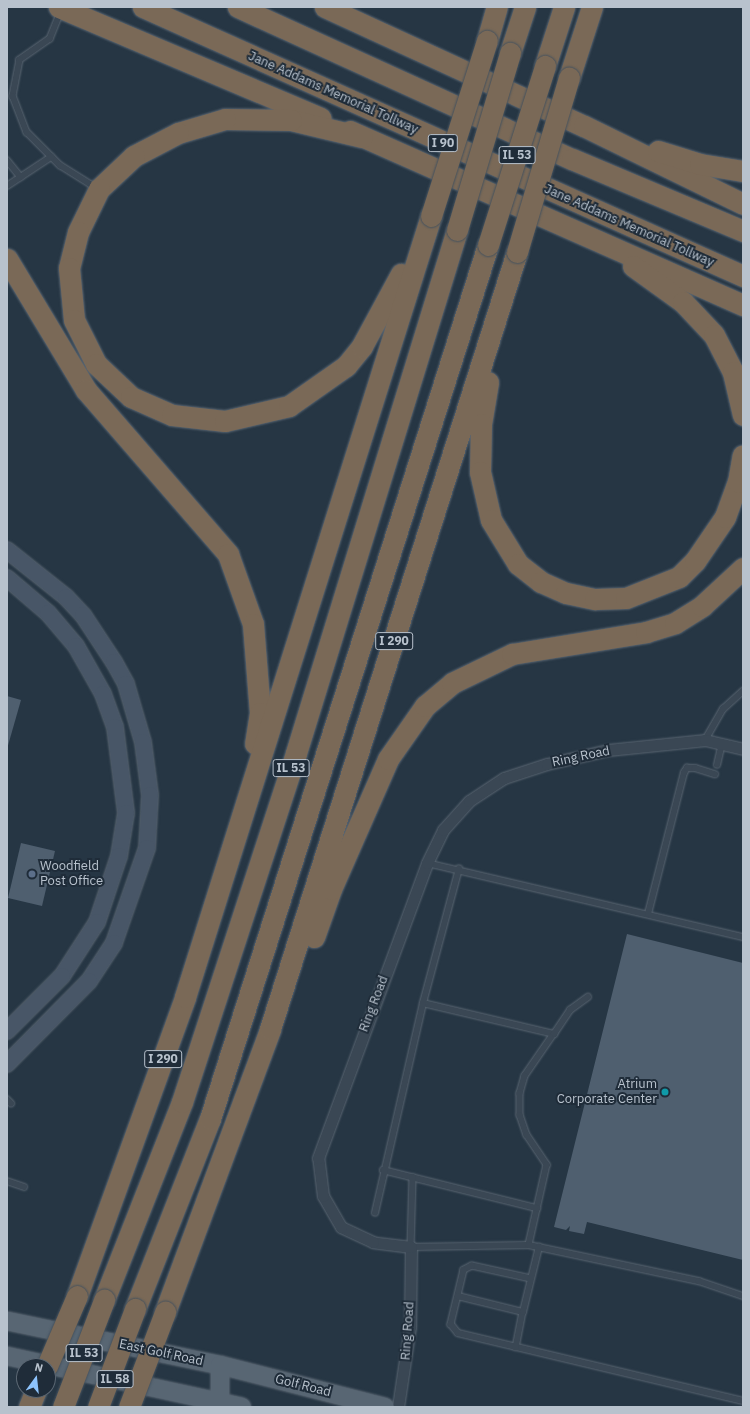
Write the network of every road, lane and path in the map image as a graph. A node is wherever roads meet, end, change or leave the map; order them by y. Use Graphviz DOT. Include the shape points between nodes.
graph roads {
  1 [pos="143,7"];
  2 [pos="238,7"];
  3 [pos="325,7"];
  4 [pos="345,7"];
  5 [pos="488,7"];
  6 [pos="497,7"];
  7 [pos="525,7"];
  8 [pos="564,7"];
  9 [pos="592,7"];
  10 [pos="602,7"];
  11 [pos="61,8"];
  12 [pos="584,34"];
  13 [pos="488,37"];
  14 [pos="407,48"];
  15 [pos="13,92"];
  16 [pos="7,95"];
  17 [pos="584,126"];
  18 [pos="362,137"];
  19 [pos="50,157"];
  20 [pos="7,160"];
  21 [pos="743,171"];
  22 [pos="21,177"];
  23 [pos="7,186"];
  24 [pos="99,189"];
  25 [pos="743,204"];
  26 [pos="566,225"];
  27 [pos="743,231"];
  28 [pos="423,235"];
  29 [pos="7,259"];
  30 [pos="743,276"];
  31 [pos="506,286"];
  32 [pos="743,305"];
  33 [pos="743,415"];
  34 [pos="743,455"];
  35 [pos="7,550"];
  36 [pos="743,568"];
  37 [pos="7,578"];
  38 [pos="743,691"];
  39 [pos="705,740"];
  40 [pos="722,744"];
  41 [pos="743,749"];
  42 [pos="717,765"];
  43 [pos="715,774"];
  44 [pos="243,819"];
  45 [pos="427,863"];
  46 [pos="460,869"];
  47 [pos="648,914"];
  48 [pos="743,937"];
  49 [pos="588,997"];
  50 [pos="423,1003"];
  51 [pos="270,1029"];
  52 [pos="7,1032"];
  53 [pos="554,1034"];
  54 [pos="7,1064"];
  55 [pos="383,1170"];
  56 [pos="413,1177"];
  57 [pos="7,1181"];
  58 [pos="24,1187"];
  59 [pos="537,1208"];
  60 [pos="375,1214"];
  61 [pos="529,1245"];
  62 [pos="411,1247"];
  63 [pos="539,1247"];
  64 [pos="531,1280"];
  65 [pos="458,1296"];
  66 [pos="743,1296"];
  67 [pos="523,1312"];
  68 [pos="7,1321"];
  69 [pos="516,1347"];
  70 [pos="7,1356"];
  71 [pos="50,1358"];
  72 [pos="220,1365"];
  73 [pos="743,1401"];
  74 [pos="221,1404"];
  75 [pos="63,1407"];
  76 [pos="98,1407"];
  77 [pos="129,1407"];
  78 [pos="242,1407"];
  79 [pos="385,1407"];
  80 [pos="398,1407"];
  1 -- 30 [label="highway, Jane Addams Memorial Tollway / I 90"];
  2 -- 27 [label="highway" via="572,159"];
  3 -- 14 [label="highway"];
  4 -- 14 [label="highway"];
  5 -- 13 [label="highway"];
  6 -- 13 [label="highway"];
  7 -- 75 [label="highway, IL 53, bridge" via="298,745 182,1102"];
  8 -- 76 [label="highway, IL 53, bridge" via="215,1104"];
  9 -- 12 [label="highway"];
  10 -- 12 [label="highway"];
  11 -- 15 [label="lane" via="50,39 20,60"];
  11 -- 18 [label="highway" via="220,72"];
  12 -- 31 [label="highway, I 290, bridge"];
  13 -- 28 [label="highway, I 290, bridge"];
  14 -- 17 [label="highway"];
  15 -- 16 [label="lane"];
  15 -- 19 [label="lane" via="27,132"];
  17 -- 21 [label="highway" via="700,164"];
  17 -- 25 [label="highway"];
  18 -- 24 [label="highway" via="291,120 225,118 157,142 114,172"];
  18 -- 26 [label="highway"];
  19 -- 22 [label="lane"];
  19 -- 24 [label="lane" via="75,177"];
  20 -- 22 [label="lane"];
  22 -- 23 [label="lane"];
  24 -- 28 [label="highway" via="90,201 71,252 69,284 74,320 86,351 110,380 138,401 185,418 225,421 263,415 289,406 328,380 362,346"];
  26 -- 32 [label="highway"];
  26 -- 33 [label="highway" via="646,274 700,319 714,335 733,372"];
  28 -- 44 [label="highway, I 290"];
  29 -- 44 [label="highway" via="86,390 196,514 228,554 241,583 253,624 260,713"];
  31 -- 34 [label="highway" via="483,408 480,472 487,509 502,544 518,564 541,582 566,593 595,600 637,595 679,577 695,561 725,517 738,482"];
  31 -- 51 [label="highway, I 290"];
  35 -- 54 [label="street" via="66,597 83,615 114,662 136,717 150,795 147,848 141,873 114,943 90,981"];
  36 -- 51 [label="highway" via="702,606 675,623 646,632 512,654 464,674 425,706 400,738 380,777 331,889 310,951"];
  37 -- 52 [label="street" via="48,614 76,646 103,694 115,727 126,813 120,856 97,922 62,976"];
  38 -- 39 [label="lane" via="723,709"];
  39 -- 40 [label="street, Ring Road"];
  39 -- 45 [label="street, Ring Road" via="608,750 504,778 468,801 443,830"];
  40 -- 41 [label="street, Ring Road"];
  40 -- 42 [label="lane"];
  43 -- 47 [label="lane" via="695,768 687,768 684,773"];
  44 -- 71 [label="highway, I 290, bridge" via="185,998 77,1296"];
  45 -- 46 [label="lane"];
  45 -- 62 [label="street, Ring Road" via="318,1158 323,1196 341,1227 373,1242"];
  46 -- 47 [label="lane"];
  46 -- 50 [label="lane"];
  47 -- 48 [label="lane"];
  49 -- 53 [label="lane" via="570,1010"];
  50 -- 53 [label="lane"];
  50 -- 55 [label="lane"];
  51 -- 77 [label="highway, I 290, bridge"];
  53 -- 59 [label="lane" via="525,1076 520,1093 520,1115 527,1135 547,1165"];
  55 -- 56 [label="lane"];
  55 -- 60 [label="lane"];
  56 -- 59 [label="lane"];
  56 -- 62 [label="lane"];
  57 -- 58 [label="lane"];
  59 -- 61 [label="lane"];
  61 -- 62 [label="lane"];
  61 -- 63 [label="lane"];
  62 -- 80 [label="street, Ring Road" via="410,1327"];
  63 -- 64 [label="lane"];
  63 -- 66 [label="lane" via="700,1281"];
  64 -- 65 [label="lane" via="472,1266 464,1270"];
  64 -- 67 [label="lane"];
  65 -- 67 [label="lane"];
  65 -- 69 [label="lane" via="451,1324 458,1333"];
  67 -- 69 [label="lane"];
  68 -- 72 [label="main road, East Golf Road"];
  69 -- 73 [label="lane"];
  70 -- 74 [label="main road, IL 58"];
  72 -- 74 [label="main road"];
  72 -- 79 [label="main road, Golf Road"];
  74 -- 78 [label="main road, IL 58"];
}
